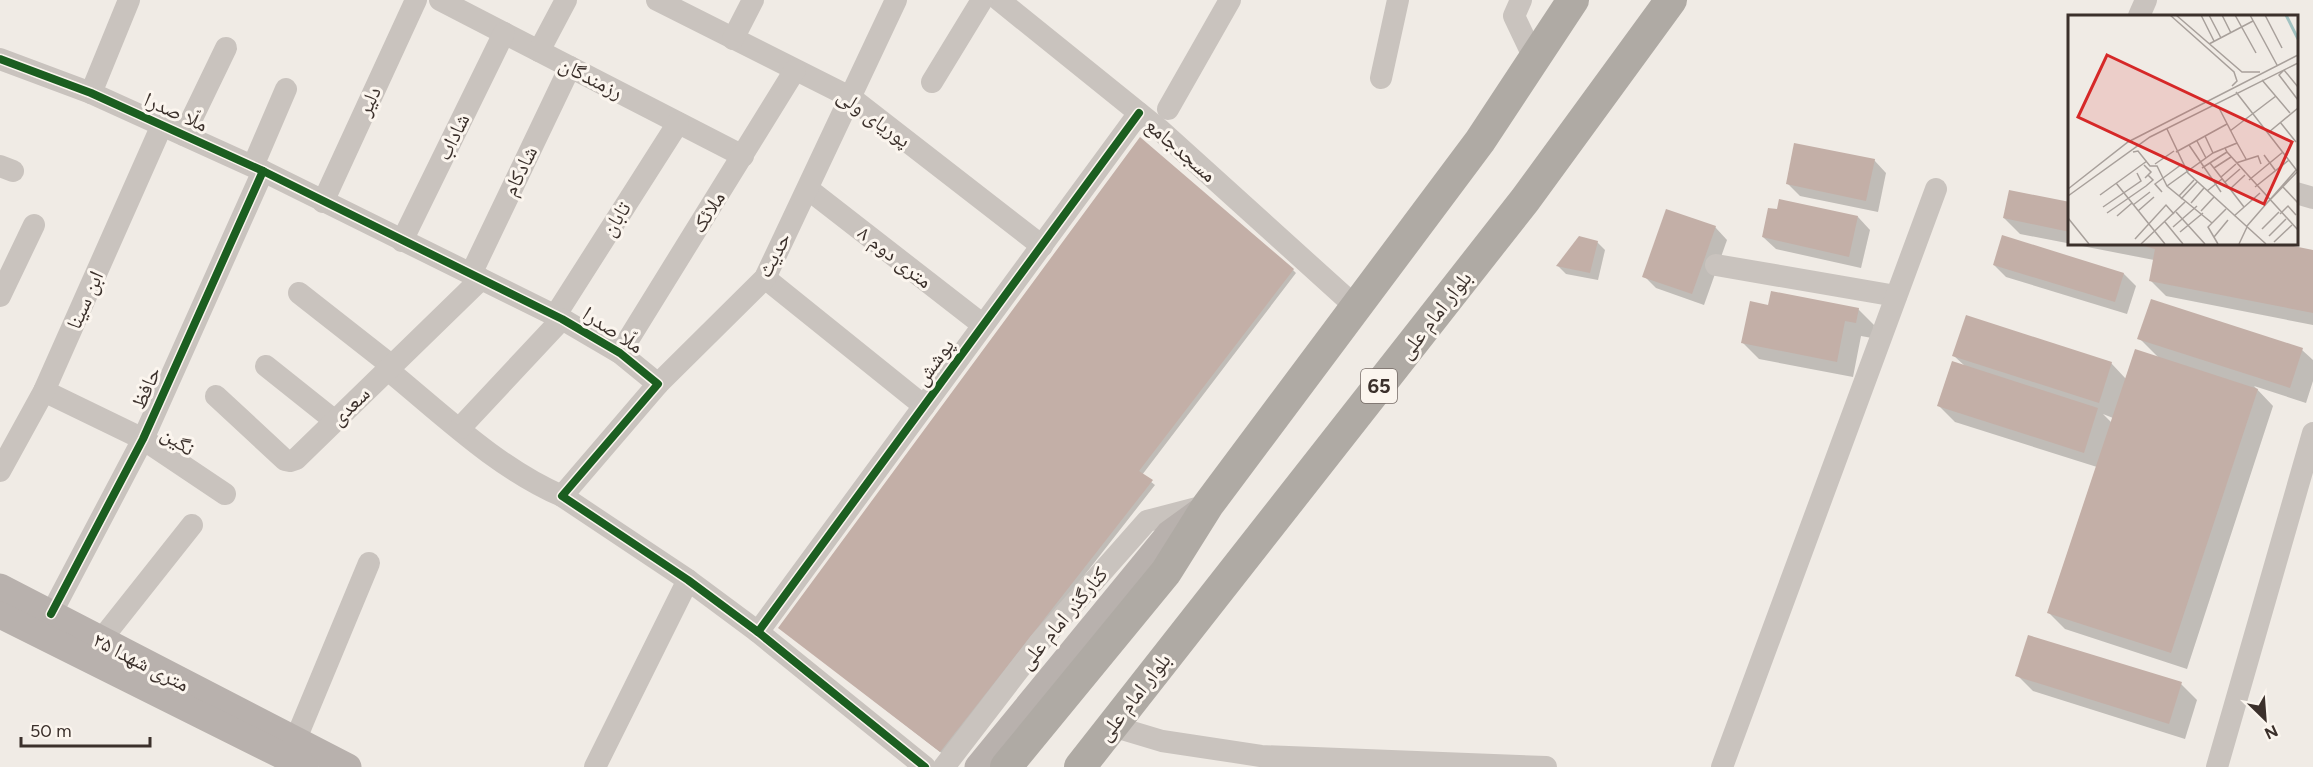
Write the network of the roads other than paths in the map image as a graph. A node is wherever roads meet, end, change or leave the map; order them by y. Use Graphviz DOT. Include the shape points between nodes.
graph roads {
  1 [pos="129,0"];
  2 [pos="416,0"];
  3 [pos="440,0"];
  4 [pos="566,0"];
  5 [pos="657,0"];
  6 [pos="753,0"];
  7 [pos="896,0"];
  8 [pos="982,0"];
  9 [pos="999,0"];
  10 [pos="1230,0"];
  11 [pos="1398,0"];
  12 [pos="1521,0"];
  13 [pos="1573,0"];
  14 [pos="1671,0"];
  15 [pos="2146,0"];
  16 [pos="681,5"];
  17 [pos="1028,8"];
  18 [pos="2139,15"];
  19 [pos="504,33"];
  20 [pos="733,39"];
  21 [pos="226,48"];
  22 [pos="539,51"];
  23 [pos="1534,58"];
  24 [pos="0,59"];
  25 [pos="570,67"];
  26 [pos="795,70"];
  27 [pos="1381,78"];
  28 [pos="932,82"];
  29 [pos="286,89"];
  30 [pos="91,93"];
  31 [pos="850,97"];
  32 [pos="1168,109"];
  33 [pos="1139,113"];
  34 [pos="678,123"];
  35 [pos="162,125"];
  36 [pos="184,135"];
  37 [pos="743,156"];
  38 [pos="258,169"];
  39 [pos="808,189"];
  40 [pos="1936,189"];
  41 [pos="2298,194"];
  42 [pos="2313,198"];
  43 [pos="323,201"];
  44 [pos="34,225"];
  45 [pos="402,241"];
  46 [pos="1042,246"];
  47 [pos="8,261"];
  48 [pos="1716,266"];
  49 [pos="476,277"];
  50 [pos="765,278"];
  51 [pos="299,293"];
  52 [pos="0,296"];
  53 [pos="1896,296"];
  54 [pos="1357,308"];
  55 [pos="559,317"];
  56 [pos="983,325"];
  57 [pos="620,353"];
  58 [pos="266,366"];
  59 [pos="390,368"];
  60 [pos="658,384"];
  61 [pos="44,391"];
  62 [pos="216,396"];
  63 [pos="924,406"];
  64 [pos="335,421"];
  65 [pos="460,428"];
  66 [pos="2313,433"];
  67 [pos="143,439"];
  68 [pos="0,471"];
  69 [pos="225,494"];
  70 [pos="562,496"];
  71 [pos="1208,506"];
  72 [pos="192,525"];
  73 [pos="369,563"];
  74 [pos="688,580"];
  75 [pos="0,587"];
  76 [pos="51,614"];
  77 [pos="0,615"];
  78 [pos="758,632"];
  79 [pos="93,649"];
  80 [pos="1112,726"];
  81 [pos="292,758"];
  82 [pos="348,767"];
  83 [pos="595,767"];
  84 [pos="925,767"];
  85 [pos="944,767"];
  86 [pos="978,767"];
  87 [pos="1006,767"];
  88 [pos="1080,767"];
  89 [pos="1546,767"];
  90 [pos="1722,767"];
  91 [pos="2217,767"];
  1 -- 30 [label="street"];
  2 -- 43 [label="street, دلیر"];
  3 -- 19 [label="street, رزمندگان"];
  4 -- 22 [label="street"];
  5 -- 16 [label="street, پوریای ولی"];
  6 -- 20 [label="street"];
  7 -- 31 [label="street, حدیث"];
  8 -- 28 [label="street"];
  9 -- 17 [label="street, مسجدجامع"];
  10 -- 32 [label="street"];
  11 -- 27 [label="street"];
  12 -- 23 [label="street" via="1514,16"];
  13 -- 23 [label="highway"];
  14 -- 80 [label="highway, بلوار امام علی / 65" via="1525,200"];
  15 -- 18 [label="street"];
  16 -- 20 [label="street, پوریای ولی"];
  17 -- 33 [label="street, مسجدجامع"];
  19 -- 22 [label="street, رزمندگان"];
  19 -- 45 [label="street, شاداب"];
  20 -- 26 [label="street, پوریای ولی"];
  21 -- 36 [label="street"];
  22 -- 25 [label="street, رزمندگان"];
  23 -- 54 [label="highway" via="1480,141"];
  24 -- 30 [label="street, ملّا صدرا"];
  25 -- 34 [label="street, رزمندگان"];
  25 -- 49 [label="street, شادکام"];
  26 -- 31 [label="street, پوریای ولی"];
  26 -- 37 [label="street, ملائک"];
  29 -- 38 [label="street, حافظ"];
  30 -- 35 [label="street, ملّا صدرا"];
  31 -- 39 [label="street, حدیث"];
  31 -- 46 [label="street, پوریای ولی"];
  33 -- 46 [label="street, پوشش"];
  33 -- 54 [label="street, مسجدجامع"];
  34 -- 37 [label="street, رزمندگان"];
  34 -- 55 [label="street, تابان"];
  35 -- 36 [label="street, ملّا صدرا"];
  35 -- 61 [label="street, ابن سینا"];
  36 -- 38 [label="street, ملّا صدرا"];
  37 -- 57 [label="street, ملائک"];
  38 -- 43 [label="street, ملّا صدرا"];
  38 -- 67 [label="street, حافظ"];
  39 -- 50 [label="street, حدیث"];
  39 -- 56 [label="street, ۸ متری دوم"];
  40 -- 53 [label="street"];
  41 -- 42 [label="street"];
  43 -- 45 [label="street, ملّا صدرا"];
  44 -- 47 [label="street"];
  45 -- 49 [label="street, ملّا صدرا"];
  46 -- 56 [label="street, پوشش"];
  47 -- 52 [label="street"];
  48 -- 53 [label="street"];
  49 -- 55 [label="street, ملّا صدرا"];
  49 -- 59 [label="street, سعدی"];
  50 -- 60 [label="street, حدیث"];
  50 -- 63 [label="street"];
  51 -- 59 [label="street"];
  53 -- 90 [label="street"];
  54 -- 71 [label="highway"];
  55 -- 57 [label="street, ملّا صدرا"];
  55 -- 65 [label="street, تابان"];
  56 -- 63 [label="street, پوشش"];
  57 -- 60 [label="street, ملّا صدرا"];
  58 -- 64 [label="street"];
  59 -- 64 [label="street, سعدی"];
  59 -- 65 [label="street"];
  60 -- 70 [label="street"];
  61 -- 67 [label="street, نگین"];
  61 -- 68 [label="street, ابن سینا"];
  62 -- 64 [label="street, سعدی" via="290,462"];
  63 -- 78 [label="street, پوشش"];
  65 -- 70 [label="street" via="541,487"];
  66 -- 91 [label="street"];
  67 -- 69 [label="street, نگین"];
  67 -- 76 [label="street, حافظ"];
  70 -- 74 [label="street"];
  71 -- 85 [label="street, کنارگذر امام علی" via="1147,521 1040,642"];
  71 -- 86 [label="main road" via="1169,534"];
  71 -- 87 [label="highway" via="1166,572"];
  72 -- 79 [label="street"];
  73 -- 81 [label="street"];
  74 -- 78 [label="street"];
  74 -- 83 [label="street"];
  75 -- 76 [label="main road, ۲۵ متری شهدا"];
  76 -- 79 [label="main road, ۲۵ متری شهدا"];
  77 -- 79 [label="main road, ۲۵ متری شهدا"];
  78 -- 84 [label="street"];
  79 -- 81 [label="main road, ۲۵ متری شهدا"];
  80 -- 88 [label="highway, بلوار امام علی / 65"];
  80 -- 89 [label="street" via="1162,741 1261,756"];
  81 -- 82 [label="main road, ۲۵ متری شهدا"];
}
